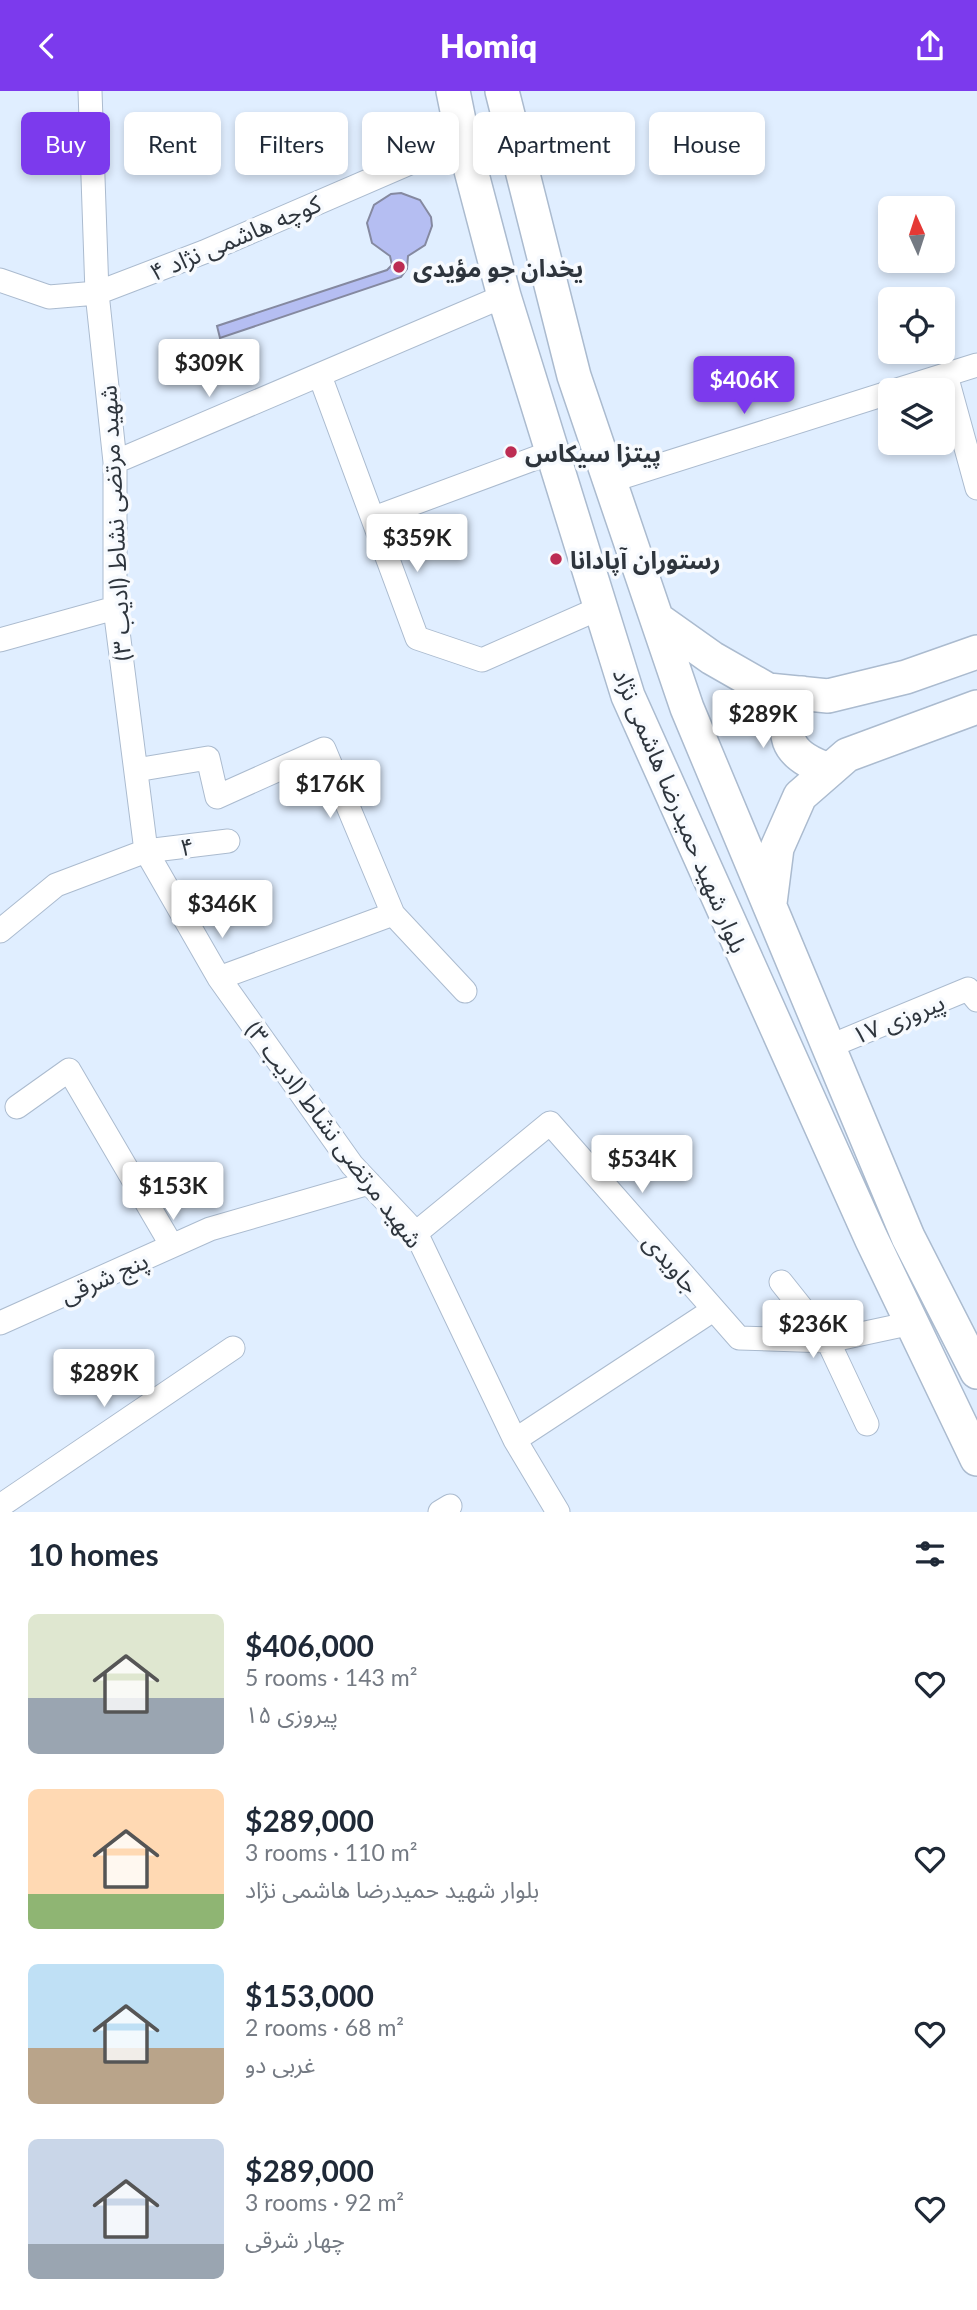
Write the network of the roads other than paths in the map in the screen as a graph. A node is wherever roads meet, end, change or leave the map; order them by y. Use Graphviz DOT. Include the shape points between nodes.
graph roads {
  1 [pos="89,91"];
  2 [pos="453,91"];
  3 [pos="502,91"];
  4 [pos="507,112"];
  5 [pos="473,137"];
  6 [pos="463,140"];
  7 [pos="523,175"];
  8 [pos="0,280"];
  9 [pos="97,293"];
  10 [pos="504,296"];
  11 [pos="977,365"];
  12 [pos="946,375"];
  13 [pos="320,376"];
  14 [pos="936,378"];
  15 [pos="878,396"];
  16 [pos="552,452"];
  17 [pos="115,462"];
  18 [pos="610,481"];
  19 [pos="977,488"];
  20 [pos="374,518"];
  21 [pos="114,608"];
  22 [pos="600,608"];
  23 [pos="657,619"];
  24 [pos="0,640"];
  25 [pos="977,652"];
  26 [pos="802,693"];
  27 [pos="977,707"];
  28 [pos="830,769"];
  29 [pos="136,770"];
  30 [pos="228,841"];
  31 [pos="146,851"];
  32 [pos="770,906"];
  33 [pos="393,914"];
  34 [pos="4,918"];
  35 [pos="219,978"];
  36 [pos="465,991"];
  37 [pos="972,994"];
  38 [pos="828,1047"];
  39 [pos="17,1107"];
  40 [pos="369,1183"];
  41 [pos="416,1233"];
  42 [pos="172,1246"];
  43 [pos="780,1282"];
  44 [pos="713,1310"];
  45 [pos="912,1323"];
  46 [pos="0,1324"];
  47 [pos="828,1341"];
  48 [pos="233,1348"];
  49 [pos="977,1372"];
  50 [pos="867,1424"];
  51 [pos="515,1440"];
  52 [pos="977,1459"];
  53 [pos="0,1506"];
  54 [pos="558,1512"];
  1 -- 9 [label="street, شهید مرتضی نشاط (ادیب ۳)"];
  2 -- 6 [label="main road, بلوار شهید حمیدرضا هاشمی نژاد"];
  3 -- 4 [label="main road, بلوار شهید حمیدرضا هاشمی نژاد"];
  5 -- 6 [label="main road"];
  6 -- 9 [label="street, کوچه هاشمی نژاد ۴"];
  6 -- 10 [label="main road, بلوار شهید حمیدرضا هاشمی نژاد"];
  7 -- 18 [label="main road, بلوار شهید حمیدرضا هاشمی نژاد" via="574,376"];
  8 -- 9 [label="street, کوچه هاشمی نژاد ۴" via="49,296"];
  9 -- 17 [label="street, شهید مرتضی نشاط (ادیب ۳)"];
  10 -- 13 [label="street"];
  10 -- 16 [label="main road, بلوار شهید حمیدرضا هاشمی نژاد"];
  11 -- 12 [label="street"];
  12 -- 14 [label="street"];
  12 -- 19 [label="street"];
  13 -- 17 [label="street"];
  13 -- 20 [label="street"];
  15 -- 18 [label="street"];
  16 -- 20 [label="street"];
  16 -- 22 [label="main road, بلوار شهید حمیدرضا هاشمی نژاد"];
  17 -- 21 [label="street, شهید مرتضی نشاط (ادیب ۳)"];
  18 -- 23 [label="main road, بلوار شهید حمیدرضا هاشمی نژاد"];
  20 -- 22 [label="street" via="417,638 482,660"];
  21 -- 24 [label="street"];
  21 -- 29 [label="street, شهید مرتضی نشاط (ادیب ۳)"];
  22 -- 45 [label="main road, بلوار شهید حمیدرضا هاشمی نژاد" via="628,696"];
  23 -- 26 [label="main road" via="768,690"];
  23 -- 32 [label="main road, بلوار شهید حمیدرضا هاشمی نژاد" via="687,708"];
  25 -- 26 [label="main road" via="905,677 828,696"];
  26 -- 28 [label="main road" via="788,715 789,741 805,762"];
  27 -- 28 [label="main road" via="847,755"];
  28 -- 32 [label="main road" via="800,796 777,848"];
  29 -- 31 [label="street, شهید مرتضی نشاط (ادیب ۳)"];
  29 -- 33 [label="street" via="208,758 217,797 324,749"];
  30 -- 31 [label="street, ۴"];
  31 -- 34 [label="street, ۴" via="56,885"];
  31 -- 35 [label="street, شهید مرتضی نشاط (ادیب ۳)"];
  32 -- 38 [label="main road, بلوار شهید حمیدرضا هاشمی نژاد"];
  33 -- 35 [label="street"];
  33 -- 36 [label="street"];
  35 -- 40 [label="street, شهید مرتضی نشاط (ادیب ۳)"];
  37 -- 38 [label="street, پیروزی ۱۷"];
  38 -- 49 [label="main road, بلوار شهید حمیدرضا هاشمی نژاد" via="908,1237"];
  39 -- 42 [label="street" via="69,1070"];
  40 -- 41 [label="street, شهید مرتضی نشاط (ادیب ۳)"];
  40 -- 42 [label="street, پنج شرقی" via="210,1229"];
  41 -- 44 [label="street, جاویدی" via="550,1123"];
  41 -- 51 [label="street, شهید مرتضی نشاط (ادیب ۳)"];
  42 -- 46 [label="street, پنج شرقی"];
  43 -- 47 [label="street"];
  44 -- 47 [label="street, جاویدی" via="739,1338"];
  44 -- 51 [label="street"];
  45 -- 47 [label="street, جاویدی"];
  45 -- 52 [label="main road, بلوار شهید حمیدرضا هاشمی نژاد"];
  47 -- 50 [label="street"];
  48 -- 53 [label="street"];
  51 -- 54 [label="street, شهید مرتضی نشاط (ادیب ۳)"];
}
